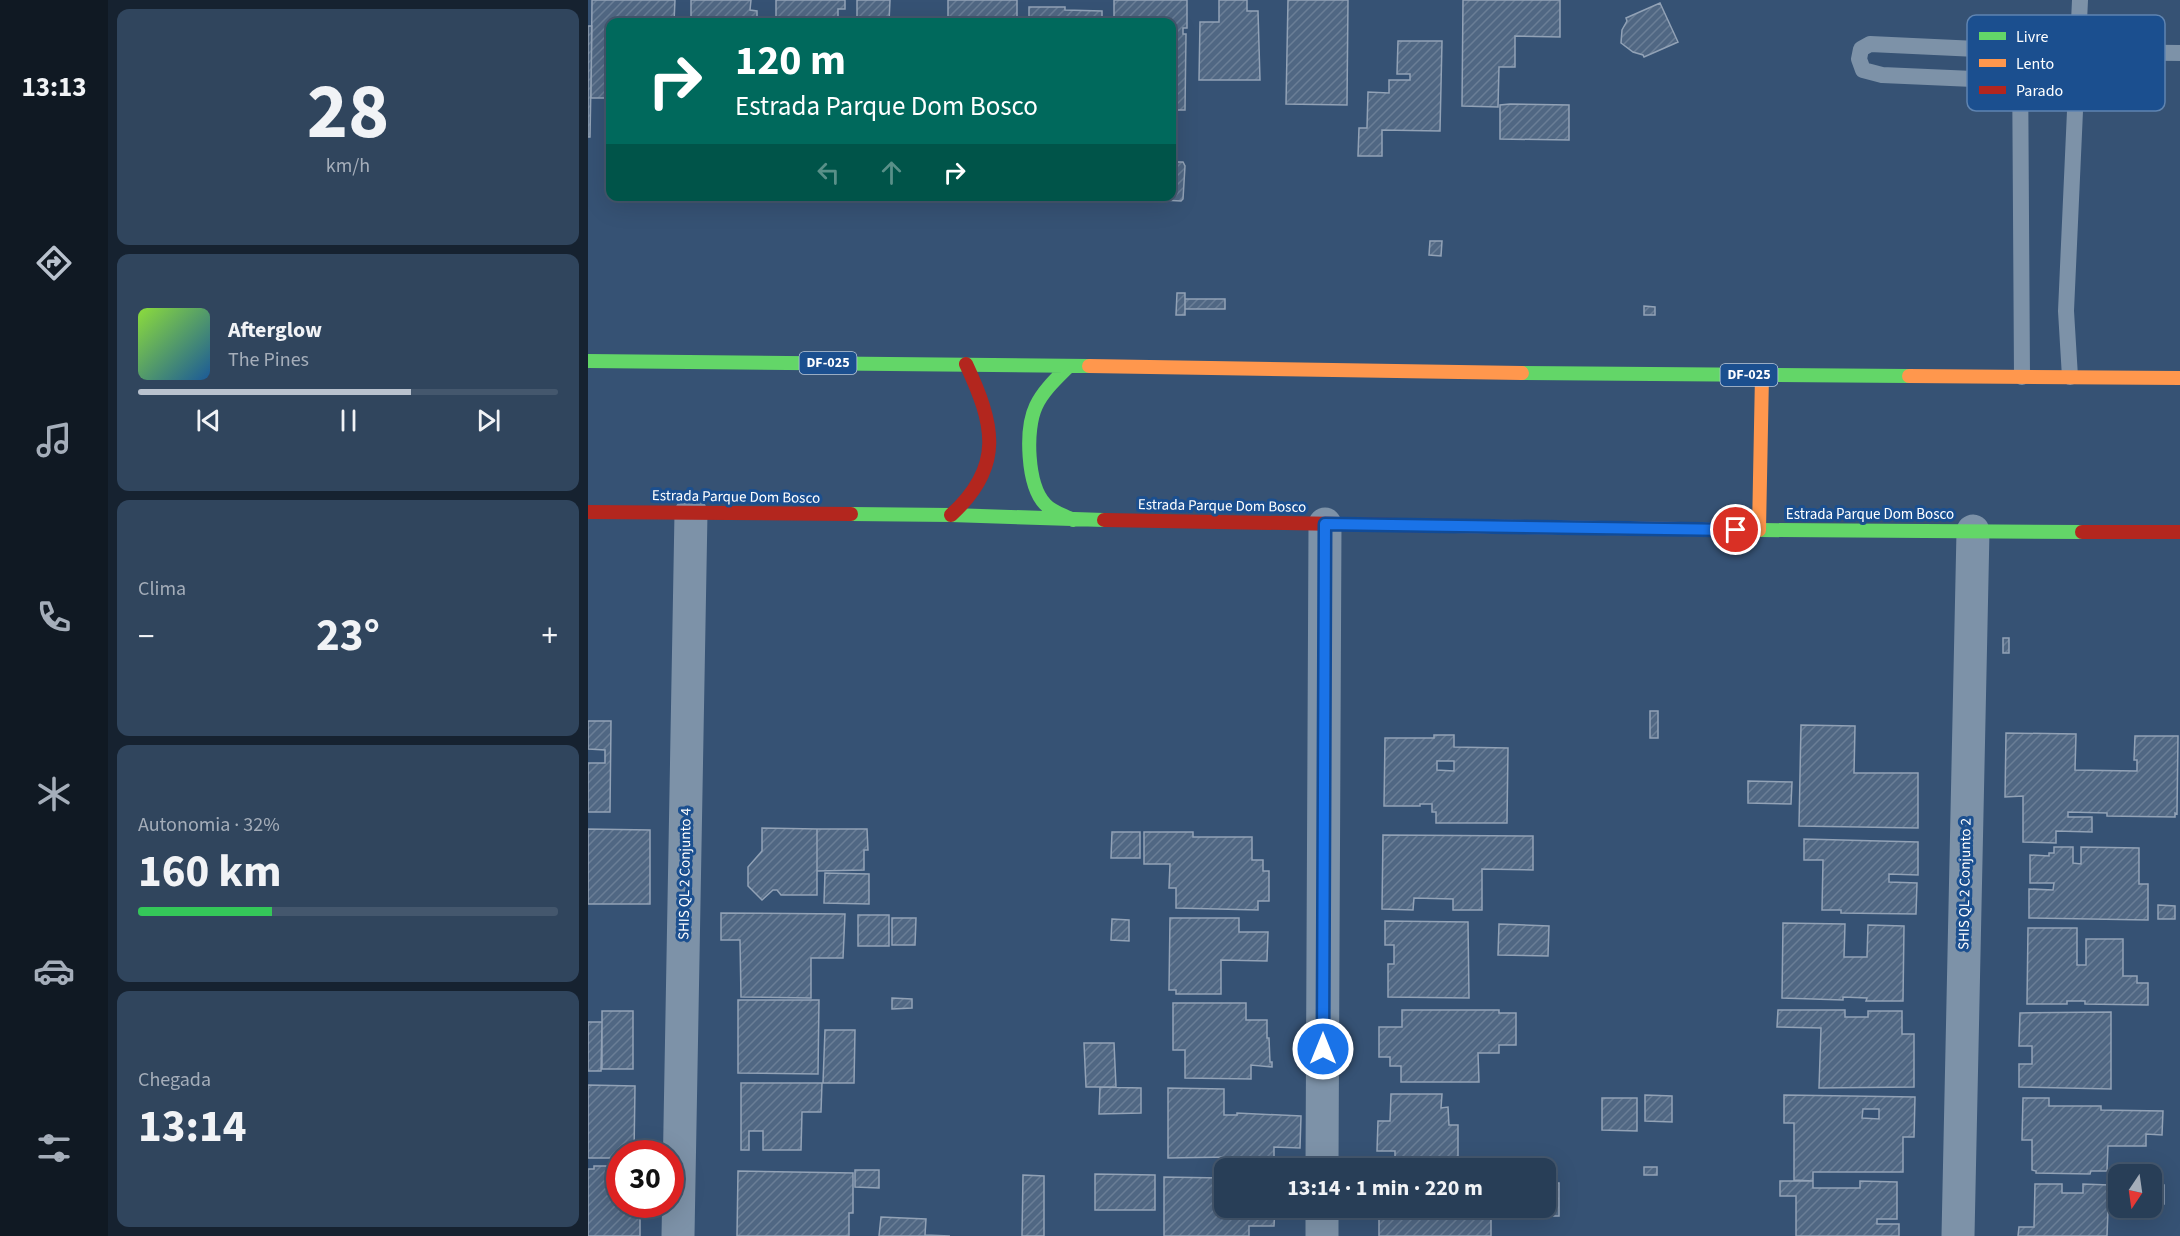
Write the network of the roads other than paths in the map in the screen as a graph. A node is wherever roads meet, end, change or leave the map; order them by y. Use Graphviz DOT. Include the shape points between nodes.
graph roads {
  1 [pos="2080,0"];
  2 [pos="2079,15"];
  3 [pos="1967,49"];
  4 [pos="2165,53"];
  5 [pos="2180,53"];
  6 [pos="1967,79"];
  7 [pos="2019,111"];
  8 [pos="2074,111"];
  9 [pos="588,361"];
  10 [pos="966,364"];
  11 [pos="1068,367"];
  12 [pos="1762,375"];
  13 [pos="2022,377"];
  14 [pos="2070,377"];
  15 [pos="2180,378"];
  16 [pos="588,512"];
  17 [pos="691,513"];
  18 [pos="951,515"];
  19 [pos="1073,520"];
  20 [pos="1325,524"];
  21 [pos="1759,530"];
  22 [pos="1973,531"];
  23 [pos="2180,532"];
  24 [pos="1322,1158"];
  25 [pos="1322,1218"];
  26 [pos="678,1236"];
  27 [pos="1322,1236"];
  28 [pos="1958,1236"];
  1 -- 2 [label="lane"];
  3 -- 6 [label="lane" via="1870,44 1861,49 1859,59 1863,70 1882,75"];
  4 -- 5 [label="lane"];
  7 -- 13 [label="lane"];
  8 -- 14 [label="lane" via="2066,311"];
  9 -- 10 [label="main road, DF-025"];
  10 -- 11 [label="main road, DF-025"];
  10 -- 18 [label="main road" via="982,397 988,452 980,483"];
  11 -- 12 [label="main road, DF-025"];
  11 -- 19 [label="main road" via="1044,394 1032,416 1030,449 1032,478 1044,504"];
  12 -- 13 [label="main road, DF-025"];
  12 -- 21 [label="main road"];
  13 -- 14 [label="main road, DF-025"];
  14 -- 15 [label="main road, DF-025"];
  16 -- 17 [label="main road, Estrada Parque Dom Bosco"];
  17 -- 18 [label="main road, Estrada Parque Dom Bosco"];
  17 -- 26 [label="street, SHIS QL 2 Conjunto 4"];
  18 -- 19 [label="main road, Estrada Parque Dom Bosco"];
  19 -- 20 [label="main road, Estrada Parque Dom Bosco"];
  20 -- 21 [label="main road, Estrada Parque Dom Bosco"];
  20 -- 24 [label="street"];
  21 -- 22 [label="main road, Estrada Parque Dom Bosco"];
  22 -- 23 [label="main road, Estrada Parque Dom Bosco"];
  22 -- 28 [label="street, SHIS QL 2 Conjunto 2"];
  25 -- 27 [label="street"];
}
